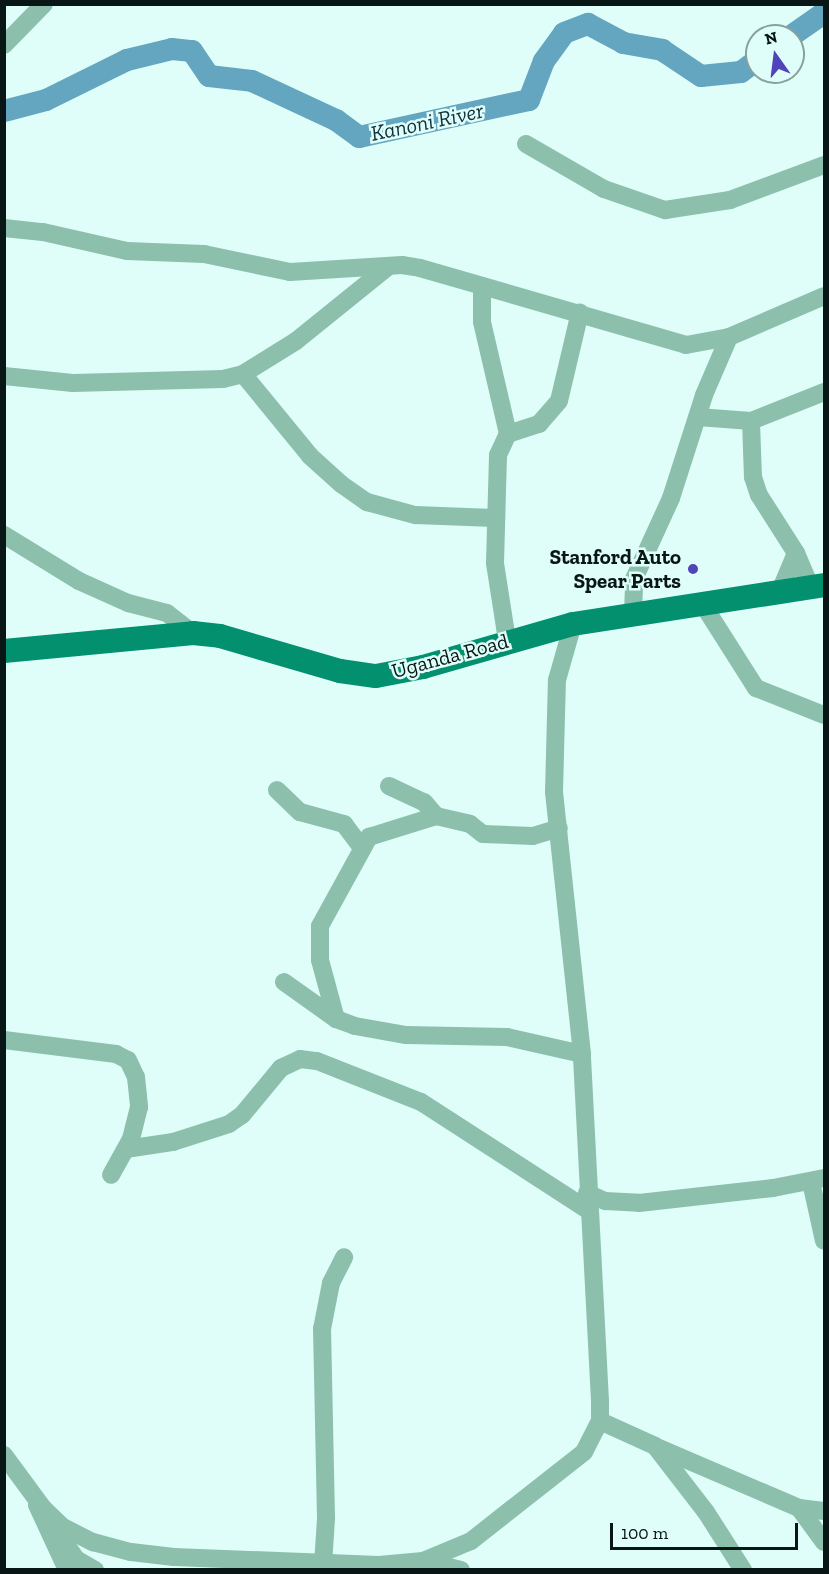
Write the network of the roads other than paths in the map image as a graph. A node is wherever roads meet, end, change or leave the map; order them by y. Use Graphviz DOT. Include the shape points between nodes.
graph roads {
  1 [pos="44,4"];
  2 [pos="4,45"];
  3 [pos="526,144"];
  4 [pos="825,165"];
  5 [pos="4,228"];
  6 [pos="389,266"];
  7 [pos="482,286"];
  8 [pos="825,296"];
  9 [pos="580,312"];
  10 [pos="729,337"];
  11 [pos="243,374"];
  12 [pos="4,376"];
  13 [pos="825,392"];
  14 [pos="698,417"];
  15 [pos="751,421"];
  16 [pos="508,434"];
  17 [pos="494,518"];
  18 [pos="4,535"];
  19 [pos="796,554"];
  20 [pos="817,586"];
  21 [pos="780,591"];
  22 [pos="702,603"];
  23 [pos="633,614"];
  24 [pos="573,624"];
  25 [pos="193,633"];
  26 [pos="507,640"];
  27 [pos="4,651"];
  28 [pos="825,715"];
  29 [pos="389,786"];
  30 [pos="276,790"];
  31 [pos="436,816"];
  32 [pos="559,828"];
  33 [pos="362,848"];
  34 [pos="284,982"];
  35 [pos="336,1019"];
  36 [pos="4,1040"];
  37 [pos="582,1054"];
  38 [pos="126,1149"];
  39 [pos="111,1175"];
  40 [pos="818,1180"];
  41 [pos="587,1202"];
  42 [pos="825,1241"];
  43 [pos="344,1257"];
  44 [pos="600,1421"];
  45 [pos="655,1446"];
  46 [pos="4,1455"];
  47 [pos="33,1495"];
  48 [pos="799,1508"];
  49 [pos="825,1511"];
  50 [pos="63,1527"];
  51 [pos="825,1542"];
  52 [pos="423,1561"];
  53 [pos="323,1565"];
  54 [pos="64,1568"];
  55 [pos="95,1569"];
  56 [pos="461,1569"];
  57 [pos="743,1569"];
  1 -- 2 [label="street"];
  3 -- 4 [label="street" via="604,189 665,210 730,200"];
  5 -- 6 [label="street" via="43,232 128,251 204,254 290,272"];
  6 -- 7 [label="street" via="438,271"];
  6 -- 11 [label="street" via="296,341"];
  7 -- 9 [label="street"];
  7 -- 16 [label="street" via="482,322"];
  8 -- 10 [label="street"];
  9 -- 10 [label="street" via="686,345"];
  9 -- 16 [label="street" via="559,401 539,424"];
  10 -- 14 [label="street"];
  11 -- 12 [label="street" via="224,379 146,384 73,383"];
  11 -- 17 [label="street" via="310,456 367,502 415,515"];
  13 -- 15 [label="street"];
  14 -- 15 [label="street"];
  14 -- 23 [label="street" via="671,498 634,579"];
  15 -- 19 [label="street" via="753,477 759,495"];
  16 -- 17 [label="street" via="498,455"];
  17 -- 26 [label="street" via="496,582"];
  18 -- 25 [label="street" via="79,581 128,603 167,613"];
  19 -- 20 [label="street"];
  19 -- 21 [label="street"];
  20 -- 21 [label="main road, Uganda Road"];
  21 -- 22 [label="main road, Uganda Road"];
  22 -- 23 [label="main road, Uganda Road"];
  22 -- 28 [label="street" via="756,688"];
  23 -- 24 [label="main road, Uganda Road"];
  24 -- 26 [label="main road, Uganda Road"];
  24 -- 32 [label="street" via="557,680 554,792"];
  25 -- 26 [label="main road, Uganda Road" via="263,647 340,671 375,676 423,667"];
  25 -- 27 [label="main road, Uganda Road"];
  29 -- 31 [label="street" via="423,802"];
  30 -- 33 [label="street" via="300,812 344,824"];
  31 -- 32 [label="street" via="470,824 483,834 533,836"];
  31 -- 33 [label="street" via="378,833 369,837"];
  32 -- 37 [label="street"];
  33 -- 35 [label="street" via="320,926 317,943"];
  34 -- 35 [label="street"];
  35 -- 37 [label="street" via="406,1035 507,1037"];
  36 -- 38 [label="street" via="105,1052 128,1060 136,1077 139,1107"];
  37 -- 41 [label="street"];
  38 -- 39 [label="street"];
  38 -- 41 [label="street" via="174,1142 229,1124 243,1115 281,1068 300,1059 317,1061 415,1098"];
  40 -- 41 [label="street" via="639,1203"];
  40 -- 42 [label="street"];
  41 -- 44 [label="street"];
  43 -- 53 [label="street" via="331,1283 322,1329 326,1518"];
  44 -- 45 [label="street"];
  44 -- 52 [label="street" via="584,1452 519,1505 471,1541"];
  45 -- 48 [label="street"];
  45 -- 57 [label="street" via="706,1512"];
  46 -- 47 [label="street"];
  47 -- 50 [label="street"];
  47 -- 54 [label="street"];
  48 -- 49 [label="street"];
  48 -- 51 [label="street"];
  50 -- 53 [label="street" via="93,1542 131,1552"];
  50 -- 55 [label="street" via="76,1559"];
  52 -- 53 [label="street"];
  52 -- 56 [label="street"];
}
